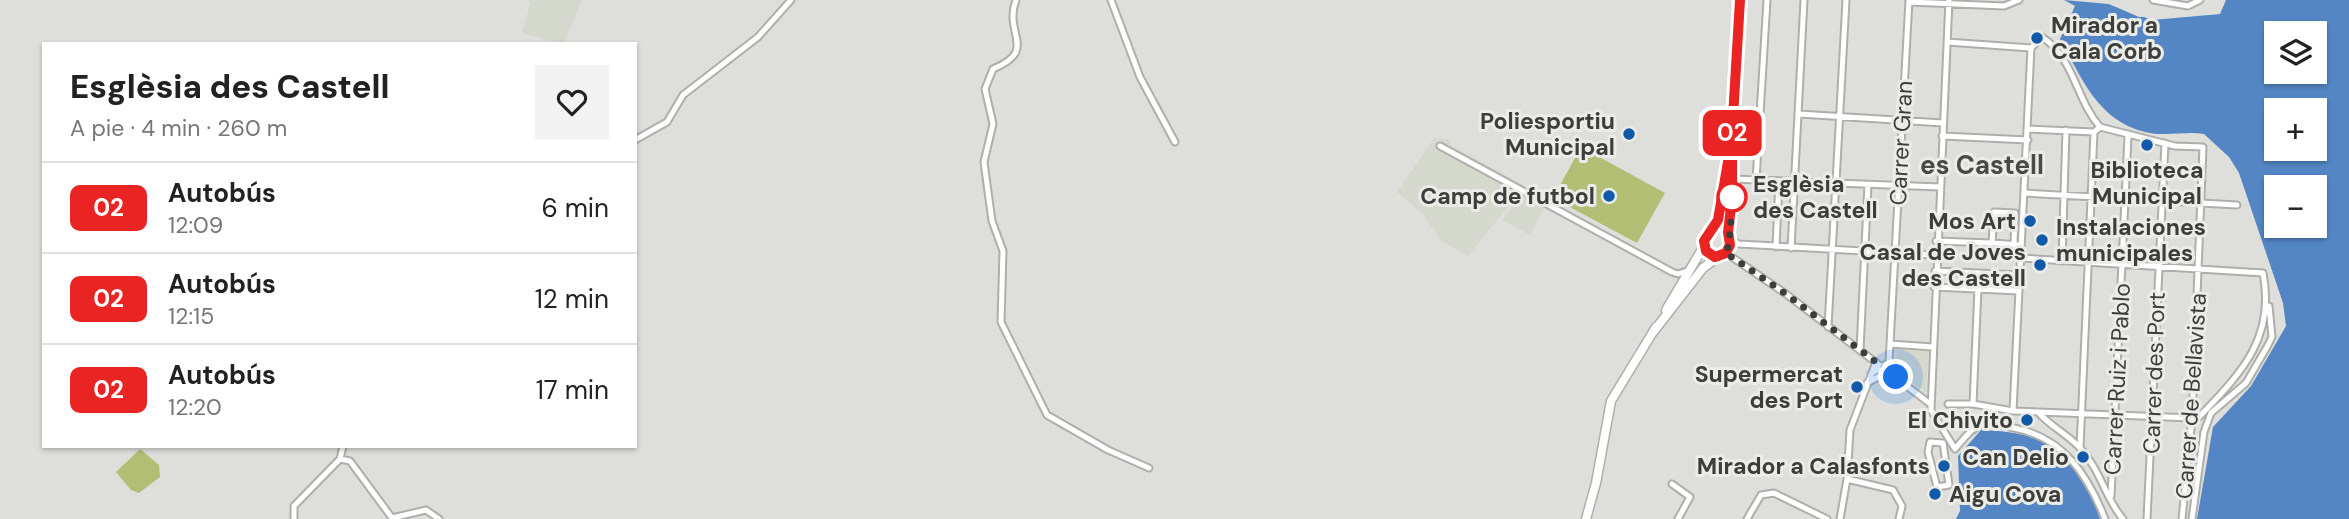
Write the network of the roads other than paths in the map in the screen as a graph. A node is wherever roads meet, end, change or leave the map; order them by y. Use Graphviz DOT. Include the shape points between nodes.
graph roads {
  1 [pos="791,0"];
  2 [pos="1016,0"];
  3 [pos="1111,0"];
  4 [pos="1740,0"];
  5 [pos="1767,0"];
  6 [pos="1804,0"];
  7 [pos="1846,0"];
  8 [pos="2018,0"];
  9 [pos="2153,0"];
  10 [pos="2200,0"];
  11 [pos="1909,1"];
  12 [pos="1949,2"];
  13 [pos="1947,42"];
  14 [pos="2031,48"];
  15 [pos="1799,114"];
  16 [pos="1839,117"];
  17 [pos="1902,122"];
  18 [pos="1943,123"];
  19 [pos="2028,129"];
  20 [pos="2097,129"];
  21 [pos="2066,130"];
  22 [pos="1732,134"];
  23 [pos="1942,136"];
  24 [pos="2129,136"];
  25 [pos="637,140"];
  26 [pos="2028,140"];
  27 [pos="1175,142"];
  28 [pos="2165,143"];
  29 [pos="1440,146"];
  30 [pos="1732,179"];
  31 [pos="1756,180"];
  32 [pos="1779,181"];
  33 [pos="1795,181"];
  34 [pos="1836,183"];
  35 [pos="1868,184"];
  36 [pos="1899,185"];
  37 [pos="1940,187"];
  38 [pos="2025,193"];
  39 [pos="2064,195"];
  40 [pos="2091,197"];
  41 [pos="2126,199"];
  42 [pos="2162,201"];
  43 [pos="2202,204"];
  44 [pos="2237,205"];
  45 [pos="1714,228"];
  46 [pos="1729,236"];
  47 [pos="1936,241"];
  48 [pos="1992,243"];
  49 [pos="2014,244"];
  50 [pos="2021,245"];
  51 [pos="1704,246"];
  52 [pos="1776,247"];
  53 [pos="1791,248"];
  54 [pos="1832,250"];
  55 [pos="1865,251"];
  56 [pos="1726,253"];
  57 [pos="1896,253"];
  58 [pos="1936,255"];
  59 [pos="1715,257"];
  60 [pos="2021,258"];
  61 [pos="2062,261"];
  62 [pos="2088,262"];
  63 [pos="2123,265"];
  64 [pos="1692,266"];
  65 [pos="2158,267"];
  66 [pos="2199,269"];
  67 [pos="1935,271"];
  68 [pos="2020,275"];
  69 [pos="1934,287"];
  70 [pos="1978,288"];
  71 [pos="2019,291"];
  72 [pos="2268,297"];
  73 [pos="1828,327"];
  74 [pos="1654,331"];
  75 [pos="1890,344"];
  76 [pos="1933,347"];
  77 [pos="1860,351"];
  78 [pos="1876,362"];
  79 [pos="1886,369"];
  80 [pos="1871,374"];
  81 [pos="1867,383"];
  82 [pos="1930,403"];
  83 [pos="1948,404"];
  84 [pos="1973,404"];
  85 [pos="2013,411"];
  86 [pos="2039,412"];
  87 [pos="2082,414"];
  88 [pos="2116,415"];
  89 [pos="2153,416"];
  90 [pos="2195,418"];
  91 [pos="1930,442"];
  92 [pos="343,448"];
  93 [pos="2080,448"];
  94 [pos="340,459"];
  95 [pos="1149,468"];
  96 [pos="1847,479"];
  97 [pos="1672,484"];
  98 [pos="2111,496"];
  99 [pos="294,519"];
  100 [pos="439,519"];
  101 [pos="1586,519"];
  102 [pos="1678,519"];
  103 [pos="1747,519"];
  104 [pos="1827,519"];
  105 [pos="1840,519"];
  106 [pos="1899,519"];
  107 [pos="2105,519"];
  108 [pos="2123,519"];
  109 [pos="2147,519"];
  110 [pos="2182,519"];
  111 [pos="2192,519"];
  1 -- 25 [label="street" via="758,37 683,95 667,122"];
  2 -- 95 [label="street" via="1012,23 1017,54 993,69 985,89 993,124 984,162 992,221 1003,251 1001,323 1047,415"];
  3 -- 27 [label="street" via="1140,77"];
  4 -- 22 [label="main road"];
  5 -- 31 [label="street"];
  6 -- 15 [label="street"];
  7 -- 16 [label="street"];
  8 -- 12 [label="street" via="2004,6"];
  9 -- 10 [label="street" via="2188,6"];
  11 -- 12 [label="street"];
  11 -- 17 [label="street, Carrer Gran"];
  12 -- 13 [label="street"];
  13 -- 14 [label="street"];
  13 -- 18 [label="street"];
  14 -- 19 [label="street"];
  14 -- 20 [label="street" via="2042,37 2057,47"];
  15 -- 16 [label="street"];
  15 -- 33 [label="street"];
  16 -- 17 [label="street"];
  16 -- 34 [label="street"];
  17 -- 18 [label="street"];
  17 -- 36 [label="street, Carrer Gran"];
  18 -- 23 [label="street"];
  19 -- 21 [label="street"];
  19 -- 26 [label="street"];
  20 -- 21 [label="street"];
  20 -- 24 [label="street"];
  20 -- 40 [label="street"];
  21 -- 39 [label="street"];
  22 -- 30 [label="main road"];
  22 -- 45 [label="main road" via="1724,197"];
  23 -- 26 [label="street"];
  23 -- 37 [label="street"];
  24 -- 28 [label="street"];
  24 -- 41 [label="street, Carrer Ruiz i Pablo"];
  26 -- 38 [label="street"];
  28 -- 42 [label="street, Carrer des Port"];
  28 -- 43 [label="street, Carrer de Bellavista" via="2203,148"];
  29 -- 64 [label="street" via="1672,272 1684,274"];
  30 -- 31 [label="street"];
  30 -- 46 [label="main road"];
  31 -- 32 [label="street"];
  32 -- 33 [label="street"];
  32 -- 52 [label="street"];
  33 -- 34 [label="street"];
  33 -- 53 [label="street"];
  34 -- 35 [label="street"];
  34 -- 54 [label="street"];
  35 -- 36 [label="street"];
  35 -- 55 [label="street"];
  36 -- 37 [label="street"];
  36 -- 57 [label="street, Carrer Gran"];
  37 -- 47 [label="street"];
  38 -- 39 [label="street"];
  38 -- 50 [label="street"];
  39 -- 40 [label="street"];
  39 -- 61 [label="street"];
  40 -- 41 [label="street"];
  40 -- 62 [label="street"];
  41 -- 42 [label="street"];
  41 -- 63 [label="street, Carrer Ruiz i Pablo"];
  42 -- 43 [label="street"];
  42 -- 65 [label="street, Carrer des Port"];
  43 -- 44 [label="street"];
  43 -- 66 [label="street, Carrer de Bellavista"];
  45 -- 46 [label="main road"];
  45 -- 51 [label="main road"];
  46 -- 52 [label="street" via="1739,244"];
  46 -- 56 [label="main road"];
  47 -- 48 [label="street"];
  47 -- 58 [label="street"];
  48 -- 49 [label="street"];
  48 -- 49 [label="street" via="1994,212 2015,213"];
  49 -- 50 [label="street"];
  50 -- 60 [label="street"];
  51 -- 59 [label="main road"];
  51 -- 64 [label="main road"];
  52 -- 53 [label="street"];
  53 -- 54 [label="street"];
  54 -- 55 [label="street"];
  54 -- 73 [label="street"];
  55 -- 57 [label="street"];
  55 -- 77 [label="street"];
  56 -- 59 [label="main road"];
  56 -- 73 [label="street"];
  57 -- 58 [label="street"];
  57 -- 75 [label="street, Carrer Gran"];
  58 -- 67 [label="street"];
  59 -- 74 [label="main road"];
  60 -- 61 [label="street"];
  60 -- 68 [label="street"];
  61 -- 62 [label="street"];
  62 -- 63 [label="street"];
  62 -- 87 [label="street"];
  63 -- 65 [label="street"];
  63 -- 88 [label="street, Carrer Ruiz i Pablo"];
  64 -- 74 [label="main road"];
  65 -- 66 [label="street"];
  65 -- 89 [label="street, Carrer des Port"];
  66 -- 72 [label="street" via="2263,273"];
  66 -- 90 [label="street, Carrer de Bellavista"];
  67 -- 68 [label="street"];
  67 -- 69 [label="street"];
  68 -- 71 [label="street"];
  69 -- 70 [label="street"];
  69 -- 76 [label="street"];
  70 -- 71 [label="street"];
  70 -- 84 [label="street"];
  71 -- 85 [label="street"];
  72 -- 90 [label="street" via="2263,331 2242,371"];
  72 -- 111 [label="street" via="2272,337 2246,383 2211,413 2204,432"];
  73 -- 77 [label="street"];
  74 -- 101 [label="main road" via="1611,401"];
  75 -- 76 [label="street"];
  75 -- 79 [label="street, Carrer Gran"];
  76 -- 82 [label="street"];
  77 -- 78 [label="street"];
  78 -- 79 [label="street"];
  78 -- 80 [label="street"];
  79 -- 80 [label="street"];
  79 -- 81 [label="street"];
  79 -- 82 [label="street"];
  80 -- 81 [label="street"];
  81 -- 96 [label="street" via="1850,429"];
  82 -- 107 [label="street" via="1955,449 1974,426 1983,423 2043,436 2073,461"];
  83 -- 84 [label="street"];
  84 -- 85 [label="street"];
  85 -- 86 [label="street"];
  86 -- 87 [label="street"];
  86 -- 93 [label="street"];
  87 -- 88 [label="street"];
  87 -- 93 [label="street"];
  88 -- 89 [label="street"];
  88 -- 98 [label="street, Carrer Ruiz i Pablo"];
  89 -- 90 [label="street"];
  89 -- 109 [label="street, Carrer des Port"];
  90 -- 110 [label="street, Carrer de Bellavista"];
  91 -- 91 [label="street" via="1943,443 1949,485 1937,487 1927,452"];
  92 -- 94 [label="street"];
  93 -- 98 [label="street"];
  94 -- 99 [label="street" via="294,506"];
  94 -- 100 [label="street" via="350,461 392,518 426,510"];
  96 -- 105 [label="street"];
  96 -- 106 [label="street" via="1893,490 1902,506"];
  97 -- 102 [label="street" via="1690,497"];
  98 -- 108 [label="street" via="2113,509"];
  103 -- 104 [label="street" via="1761,495 1774,493"];
}
